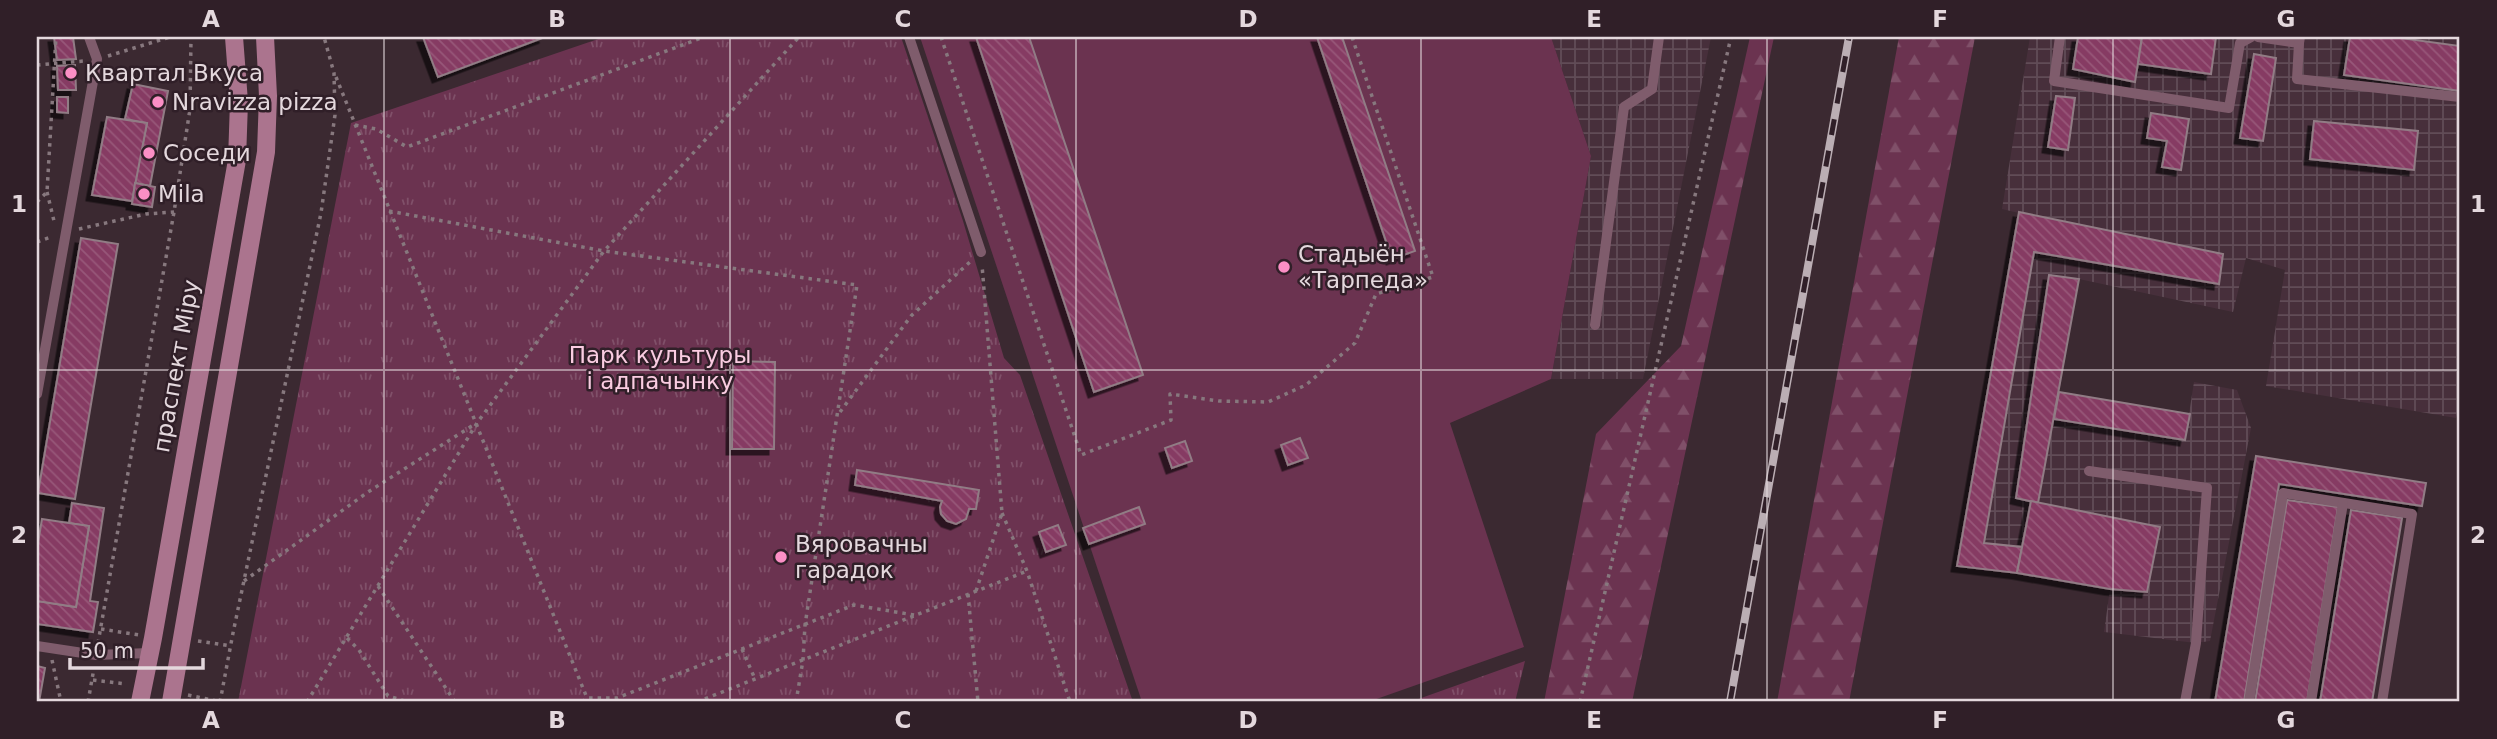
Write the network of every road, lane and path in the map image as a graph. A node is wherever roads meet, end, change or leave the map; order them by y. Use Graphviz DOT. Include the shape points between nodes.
graph roads {
  1 [pos="56,37"];
  2 [pos="89,37"];
  3 [pos="170,37"];
  4 [pos="191,37"];
  5 [pos="234,37"];
  6 [pos="265,37"];
  7 [pos="324,37"];
  8 [pos="704,37"];
  9 [pos="799,37"];
  10 [pos="909,37"];
  11 [pos="941,37"];
  12 [pos="1352,37"];
  13 [pos="1659,37"];
  14 [pos="1731,37"];
  15 [pos="2060,37"];
  16 [pos="2251,37"];
  17 [pos="2258,37"];
  18 [pos="2300,40"];
  19 [pos="97,59"];
  20 [pos="54,64"];
  21 [pos="37,65"];
  22 [pos="334,73"];
  23 [pos="2460,97"];
  24 [pos="355,125"];
  25 [pos="37,202"];
  26 [pos="390,211"];
  27 [pos="174,212"];
  28 [pos="64,232"];
  29 [pos="37,242"];
  30 [pos="604,251"];
  31 [pos="981,251"];
  32 [pos="1595,325"];
  33 [pos="37,394"];
  34 [pos="837,415"];
  35 [pos="477,423"];
  36 [pos="2089,471"];
  37 [pos="2343,503"];
  38 [pos="1002,513"];
  39 [pos="1027,571"];
  40 [pos="243,582"];
  41 [pos="378,586"];
  42 [pos="976,591"];
  43 [pos="968,594"];
  44 [pos="915,615"];
  45 [pos="805,625"];
  46 [pos="347,637"];
  47 [pos="37,646"];
  48 [pos="49,649"];
  49 [pos="742,649"];
  50 [pos="149,653"];
  51 [pos="179,654"];
  52 [pos="96,655"];
  53 [pos="803,660"];
  54 [pos="755,679"];
  55 [pos="587,698"];
  56 [pos="616,700"];
  57 [pos="61,702"];
  58 [pos="88,702"];
  59 [pos="140,702"];
  60 [pos="171,702"];
  61 [pos="220,702"];
  62 [pos="307,702"];
  63 [pos="408,702"];
  64 [pos="455,702"];
  65 [pos="582,702"];
  66 [pos="697,702"];
  67 [pos="796,702"];
  68 [pos="978,702"];
  69 [pos="1070,702"];
  70 [pos="1580,702"];
  71 [pos="2185,702"];
  72 [pos="2249,702"];
  73 [pos="2311,702"];
  74 [pos="2382,702"];
  1 -- 20 [label="path"];
  2 -- 19 [label="lane"];
  3 -- 19 [label="path"];
  4 -- 27 [label="path" via="190,109"];
  5 -- 50 [label="main road, праспект Міру" via="237,160"];
  6 -- 51 [label="main road" via="265,152"];
  7 -- 22 [label="path"];
  8 -- 24 [label="path" via="407,147 376,129"];
  9 -- 30 [label="path"];
  10 -- 31 [label="lane"];
  11 -- 12 [label="path" via="1081,455 1171,420 1170,394 1268,401 1306,385 1355,343 1376,294 1433,277"];
  13 -- 32 [label="lane" via="1652,89 1624,107"];
  14 -- 70 [label="path"];
  15 -- 16 [label="lane" via="2054,81 2229,108 2240,43"];
  17 -- 18 [label="lane"];
  18 -- 23 [label="lane" via="2297,79"];
  19 -- 20 [label="path"];
  19 -- 28 [label="lane"];
  20 -- 21 [label="path"];
  20 -- 25 [label="path" via="47,192"];
  22 -- 24 [label="path"];
  22 -- 40 [label="path" via="335,116 321,213"];
  24 -- 26 [label="path"];
  26 -- 30 [label="path"];
  26 -- 35 [label="path"];
  27 -- 28 [label="path"];
  27 -- 52 [label="path"];
  28 -- 29 [label="path"];
  28 -- 33 [label="lane"];
  30 -- 34 [label="path" via="857,285"];
  30 -- 35 [label="path"];
  31 -- 34 [label="path" via="911,316"];
  31 -- 38 [label="path"];
  34 -- 45 [label="path"];
  35 -- 40 [label="path" via="368,492"];
  35 -- 41 [label="path"];
  35 -- 55 [label="path"];
  36 -- 71 [label="lane" via="2207,488 2196,643"];
  37 -- 72 [label="lane" via="2283,493"];
  37 -- 73 [label="lane"];
  37 -- 74 [label="lane" via="2412,514"];
  38 -- 39 [label="path"];
  38 -- 42 [label="path"];
  39 -- 42 [label="path"];
  39 -- 69 [label="path"];
  40 -- 61 [label="path"];
  41 -- 46 [label="path"];
  41 -- 64 [label="path"];
  42 -- 43 [label="path"];
  43 -- 44 [label="path"];
  43 -- 68 [label="path"];
  44 -- 45 [label="path" via="854,606"];
  44 -- 53 [label="path"];
  45 -- 49 [label="path"];
  45 -- 53 [label="path"];
  46 -- 62 [label="path"];
  46 -- 63 [label="path" via="388,696"];
  47 -- 48 [label="lane"];
  48 -- 52 [label="lane"];
  48 -- 57 [label="path"];
  49 -- 54 [label="path"];
  49 -- 56 [label="path"];
  50 -- 51 [label="main road"];
  50 -- 52 [label="lane"];
  50 -- 59 [label="main road, праспект Міру"];
  51 -- 60 [label="main road"];
  52 -- 58 [label="path"];
  53 -- 54 [label="path"];
  53 -- 67 [label="path"];
  54 -- 66 [label="path"];
  55 -- 56 [label="path"];
  55 -- 65 [label="path"];
}
